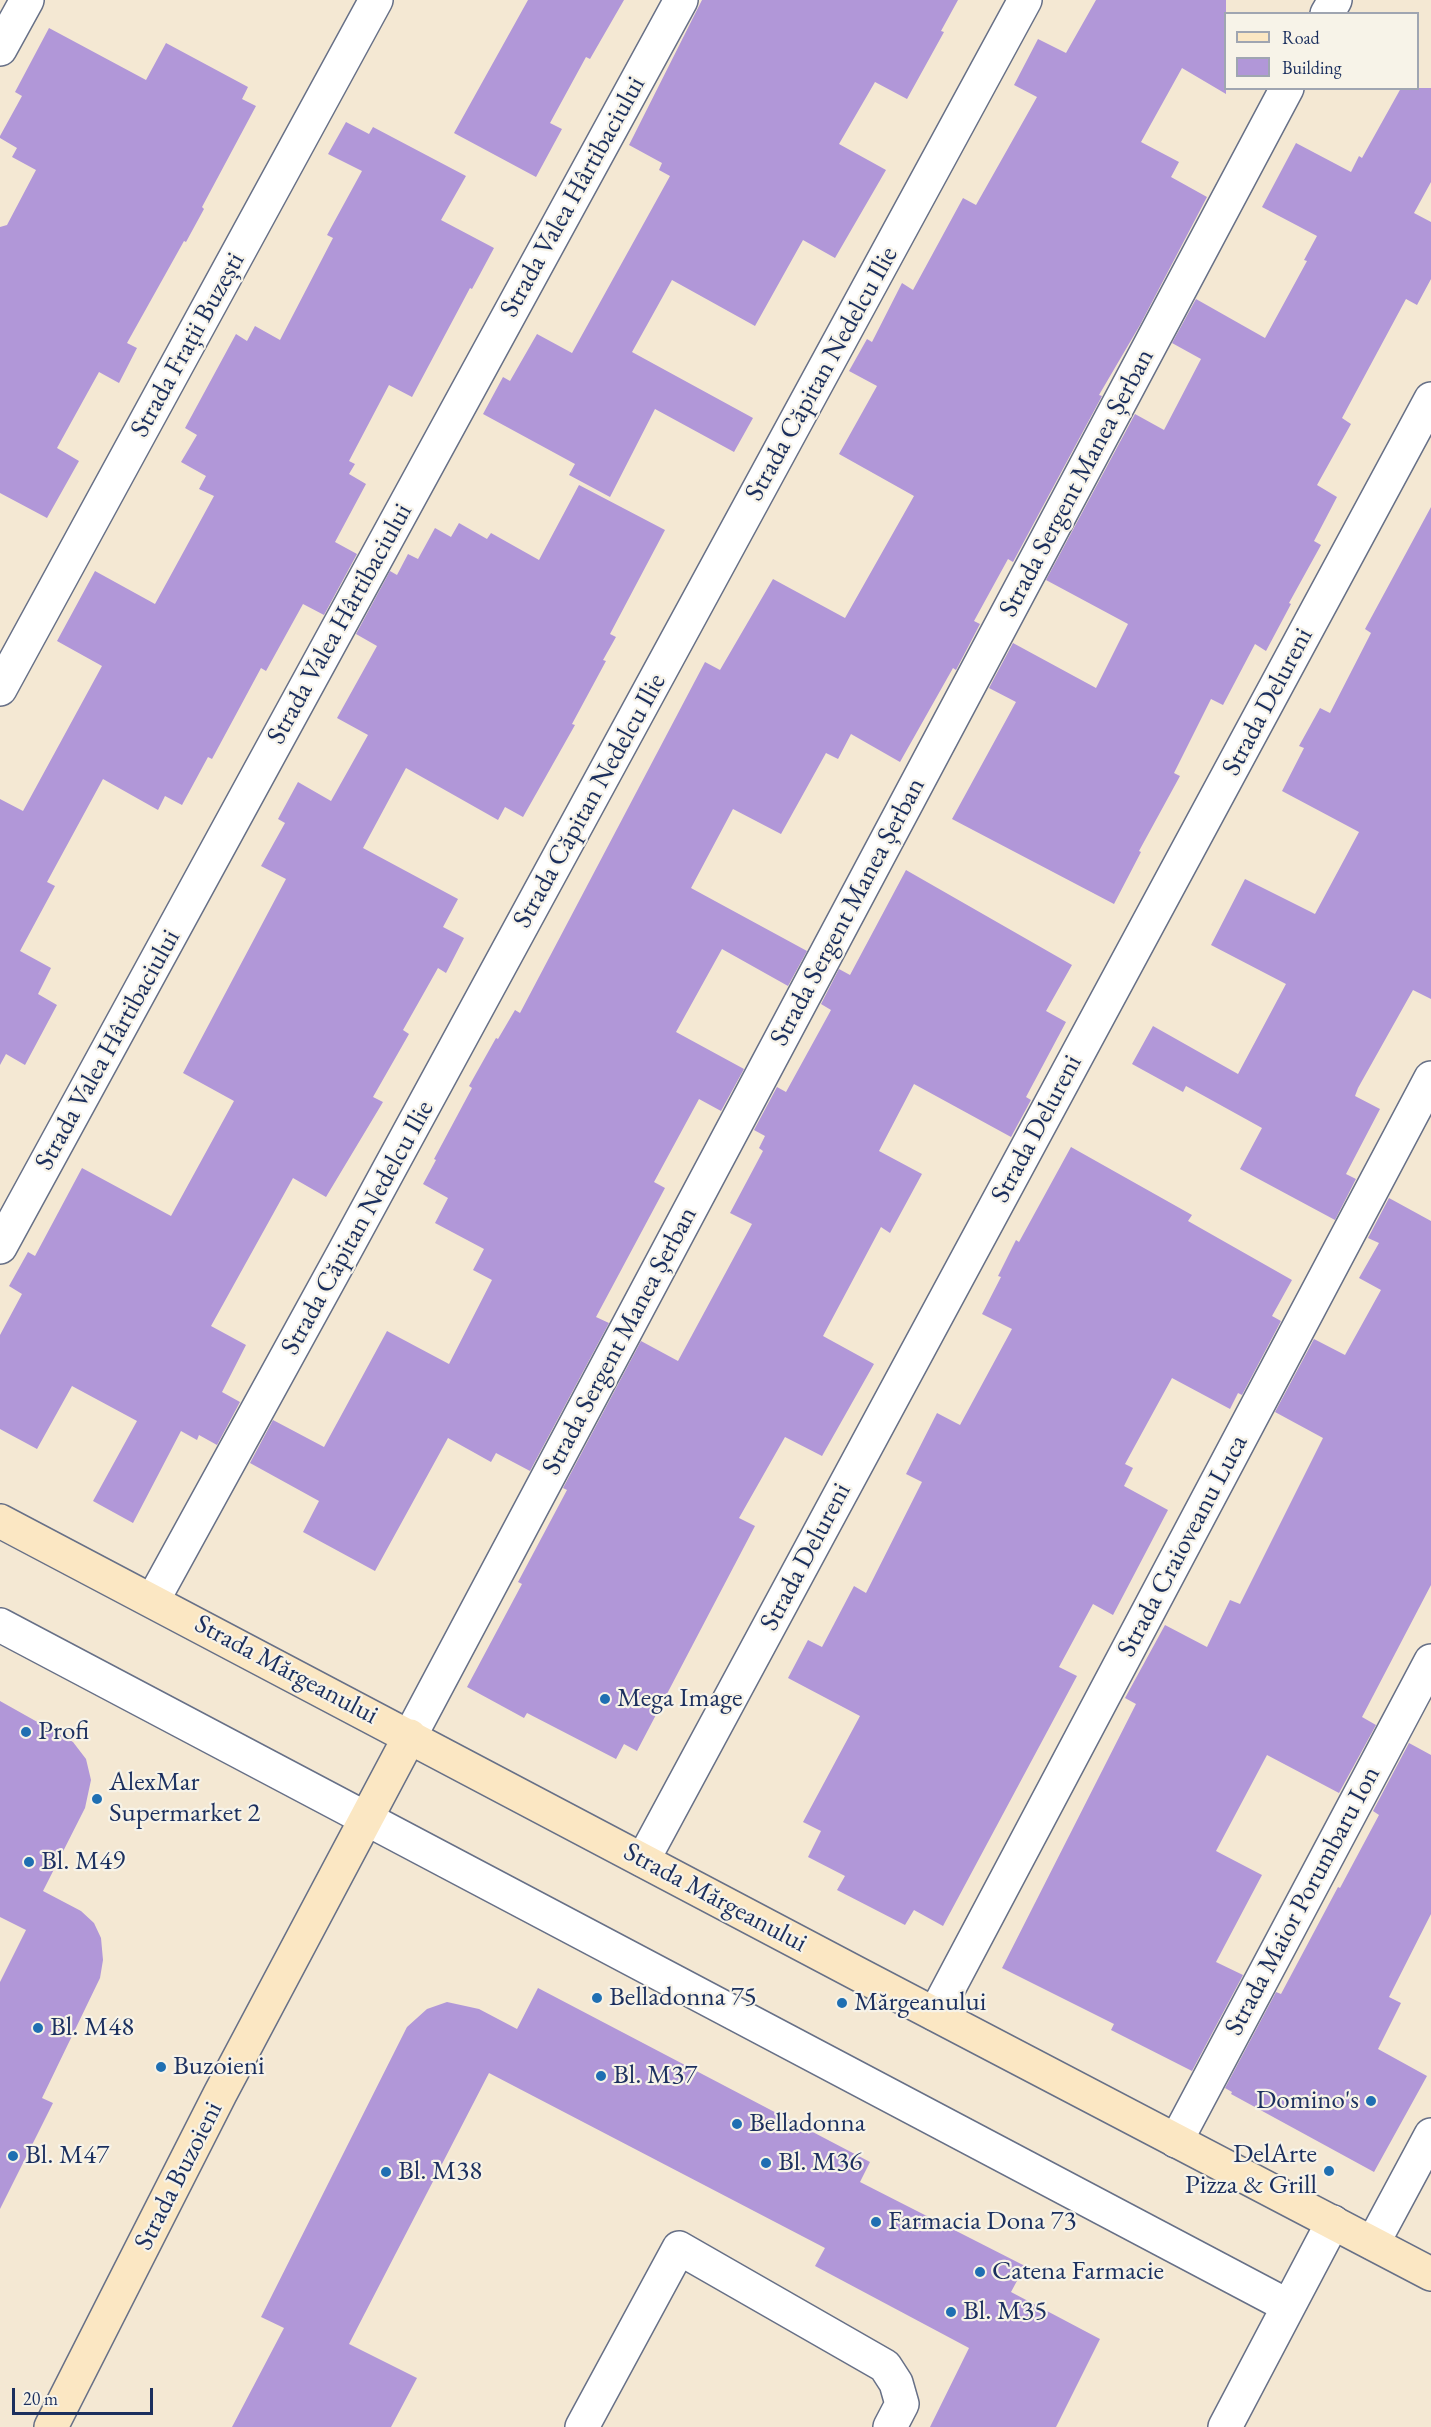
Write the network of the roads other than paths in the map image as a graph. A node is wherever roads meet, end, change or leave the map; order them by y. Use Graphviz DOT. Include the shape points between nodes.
graph roads {
  1 [pos="27,0"];
  2 [pos="376,0"];
  3 [pos="681,0"];
  4 [pos="1025,0"];
  5 [pos="0,49"];
  6 [pos="1286,90"];
  7 [pos="1431,399"];
  8 [pos="0,690"];
  9 [pos="1431,1077"];
  10 [pos="0,1247"];
  11 [pos="0,1521"];
  12 [pos="153,1600"];
  13 [pos="0,1625"];
  14 [pos="1431,1661"];
  15 [pos="410,1736"];
  16 [pos="366,1818"];
  17 [pos="643,1860"];
  18 [pos="935,2014"];
  19 [pos="1431,2135"];
  20 [pos="1176,2141"];
  21 [pos="1333,2222"];
  22 [pos="1373,2243"];
  23 [pos="1431,2274"];
  24 [pos="1288,2306"];
  25 [pos="51,2427"];
  26 [pos="582,2427"];
  27 [pos="890,2427"];
  28 [pos="1225,2427"];
  1 -- 5 [label="street"];
  2 -- 8 [label="street, Strada Frații Buzești"];
  3 -- 10 [label="street, Strada Valea Hârtibaciului"];
  4 -- 12 [label="street, Strada Căpitan Nedelcu Ilie"];
  6 -- 15 [label="street, Strada Sergent Manea Șerban"];
  7 -- 17 [label="street, Strada Delureni"];
  9 -- 18 [label="street, Strada Craioveanu Luca"];
  11 -- 12 [label="street, Strada Mărgeanului"];
  12 -- 15 [label="street, Strada Mărgeanului"];
  13 -- 16 [label="street"];
  14 -- 20 [label="street, Strada Maior Porumbaru Ion"];
  15 -- 16 [label="street, Strada Buzoieni"];
  15 -- 17 [label="street, Strada Mărgeanului"];
  16 -- 24 [label="street"];
  16 -- 25 [label="street, Strada Buzoieni"];
  17 -- 18 [label="street, Strada Mărgeanului"];
  18 -- 20 [label="street, Strada Mărgeanului"];
  19 -- 22 [label="street"];
  20 -- 21 [label="street, Strada Mărgeanului"];
  21 -- 22 [label="street, Strada Mărgeanului"];
  21 -- 24 [label="street"];
  22 -- 23 [label="street, Strada Mărgeanului"];
  24 -- 28 [label="street"];
  26 -- 27 [label="street" via="679,2248 885,2366 896,2383 902,2404"];
}
